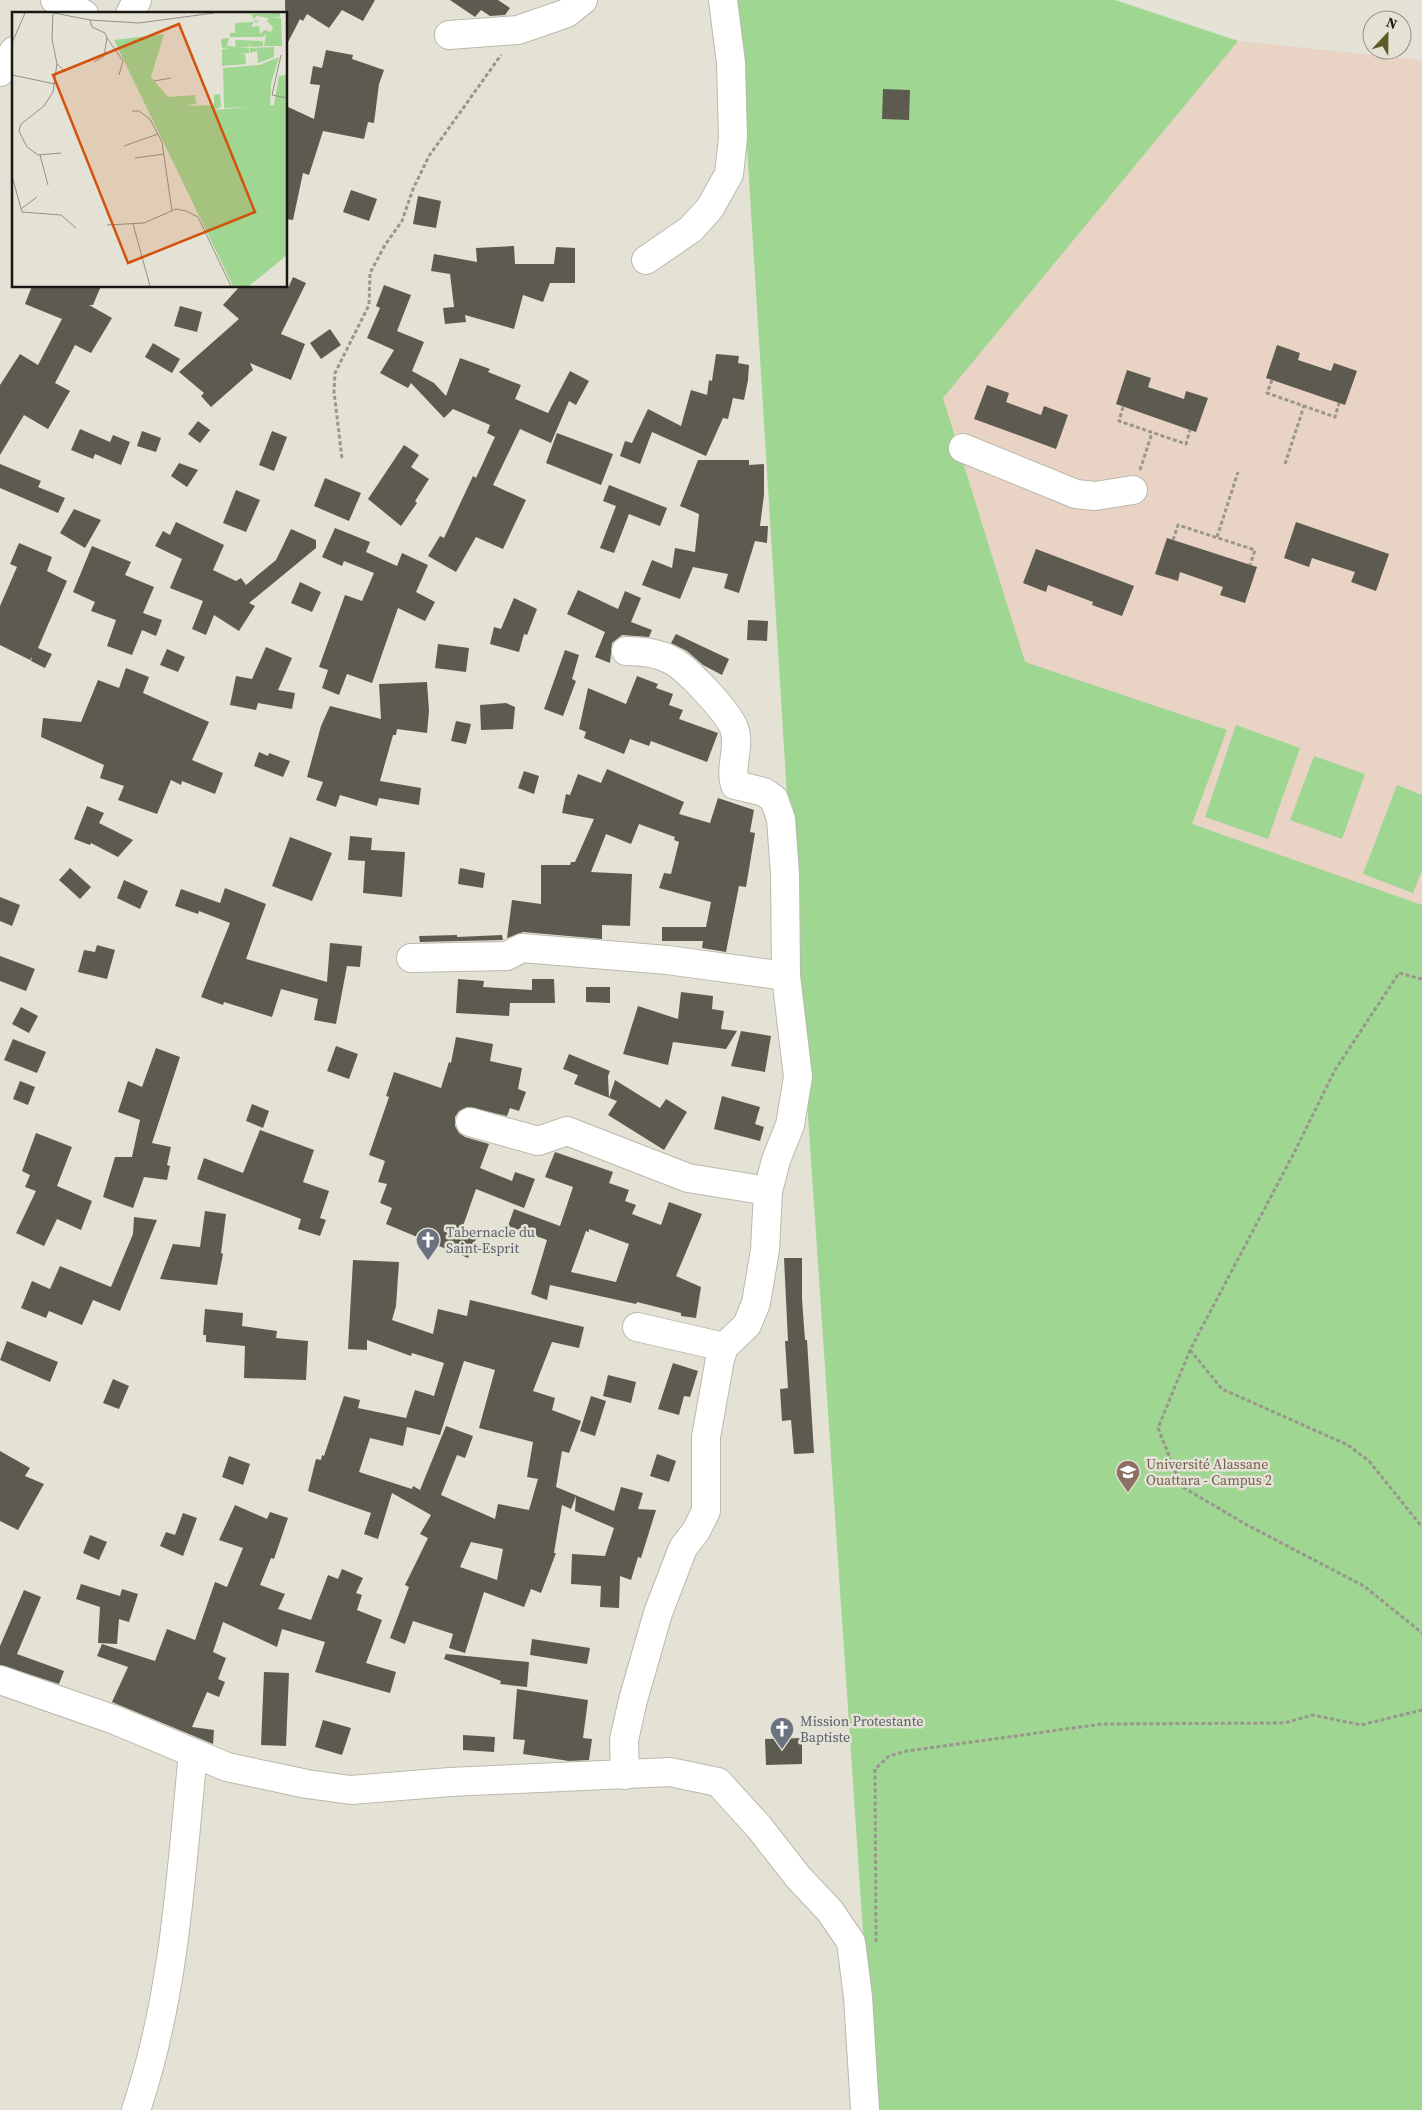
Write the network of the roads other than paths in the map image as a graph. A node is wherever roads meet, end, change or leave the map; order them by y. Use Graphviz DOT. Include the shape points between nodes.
graph roads {
  1 [pos="46,0"];
  2 [pos="55,0"];
  3 [pos="137,0"];
  4 [pos="583,0"];
  5 [pos="723,0"];
  6 [pos="40,12"];
  7 [pos="80,12"];
  8 [pos="131,12"];
  9 [pos="449,35"];
  10 [pos="12,54"];
  11 [pos="0,72"];
  12 [pos="646,260"];
  13 [pos="963,448"];
  14 [pos="1133,490"];
  15 [pos="626,651"];
  16 [pos="411,958"];
  17 [pos="786,976"];
  18 [pos="470,1122"];
  19 [pos="768,1191"];
  20 [pos="637,1327"];
  21 [pos="724,1347"];
  22 [pos="0,1680"];
  23 [pos="193,1752"];
  24 [pos="624,1774"];
  25 [pos="136,2110"];
  26 [pos="865,2110"];
  1 -- 6 [label="street"];
  2 -- 7 [label="street"];
  3 -- 8 [label="street"];
  4 -- 9 [label="street" via="567,14 518,30"];
  5 -- 12 [label="street" via="731,63 733,138 729,174 710,208 691,229"];
  10 -- 11 [label="street"];
  13 -- 14 [label="street" via="1076,494 1095,496"];
  15 -- 17 [label="street" via="642,651 672,660 697,682 734,728 737,754 732,778 735,785 764,792 774,799 781,819 785,874"];
  16 -- 17 [label="street" via="507,956 522,948 667,960"];
  17 -- 19 [label="street" via="798,1077 790,1125"];
  18 -- 19 [label="street" via="538,1141 566,1131 688,1178"];
  19 -- 21 [label="street" via="765,1250 756,1303 747,1326"];
  20 -- 21 [label="street"];
  21 -- 24 [label="street" via="706,1437 706,1511 683,1548 658,1613 624,1740"];
  22 -- 23 [label="street" via="115,1720"];
  23 -- 24 [label="street" via="227,1767 351,1790"];
  23 -- 25 [label="street" via="168,1985 150,2069"];
  24 -- 26 [label="street" via="670,1772 718,1782 830,1911 851,1942"];
}
